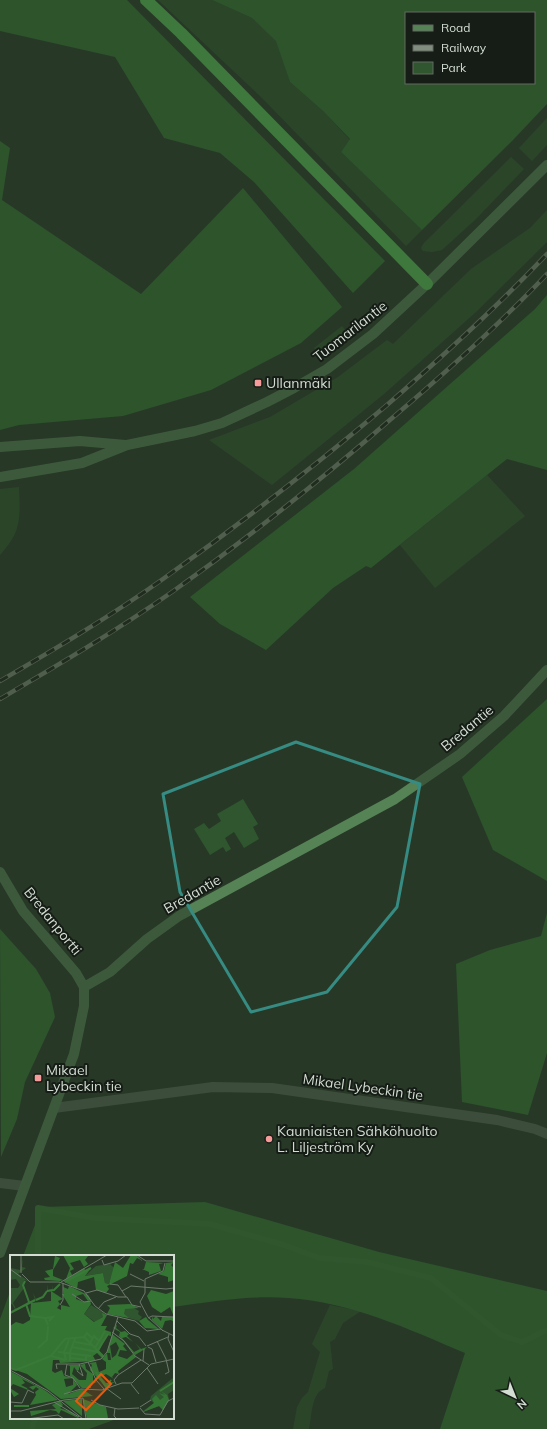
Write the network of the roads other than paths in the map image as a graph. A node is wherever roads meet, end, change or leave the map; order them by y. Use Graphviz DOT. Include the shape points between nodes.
graph roads {
  1 [pos="146,0"];
  2 [pos="547,165"];
  3 [pos="427,284"];
  4 [pos="127,445"];
  5 [pos="0,447"];
  6 [pos="0,477"];
  7 [pos="547,670"];
  8 [pos="0,872"];
  9 [pos="84,987"];
  10 [pos="54,1108"];
  11 [pos="547,1134"];
  12 [pos="0,1183"];
  13 [pos="24,1186"];
  14 [pos="0,1253"];
  1 -- 3 [label="highway"];
  2 -- 3 [label="street, Tuomarilantie"];
  3 -- 4 [label="street, Tuomarilantie" via="373,334 327,369 267,402 222,423"];
  4 -- 5 [label="street, Tuomarilantie" via="80,441"];
  4 -- 6 [label="street, Tuomarilantie" via="82,463"];
  7 -- 9 [label="street, Bredantie" via="504,716 432,774 395,799 179,916 147,939 110,972"];
  8 -- 9 [label="street, Bredanportti" via="23,911 76,973"];
  9 -- 10 [label="street" via="84,1006 74,1054"];
  10 -- 11 [label="street, Mikael Lybeckin tie" via="213,1087 272,1088 497,1120"];
  10 -- 13 [label="street"];
  12 -- 13 [label="street"];
  13 -- 14 [label="street"];
}
